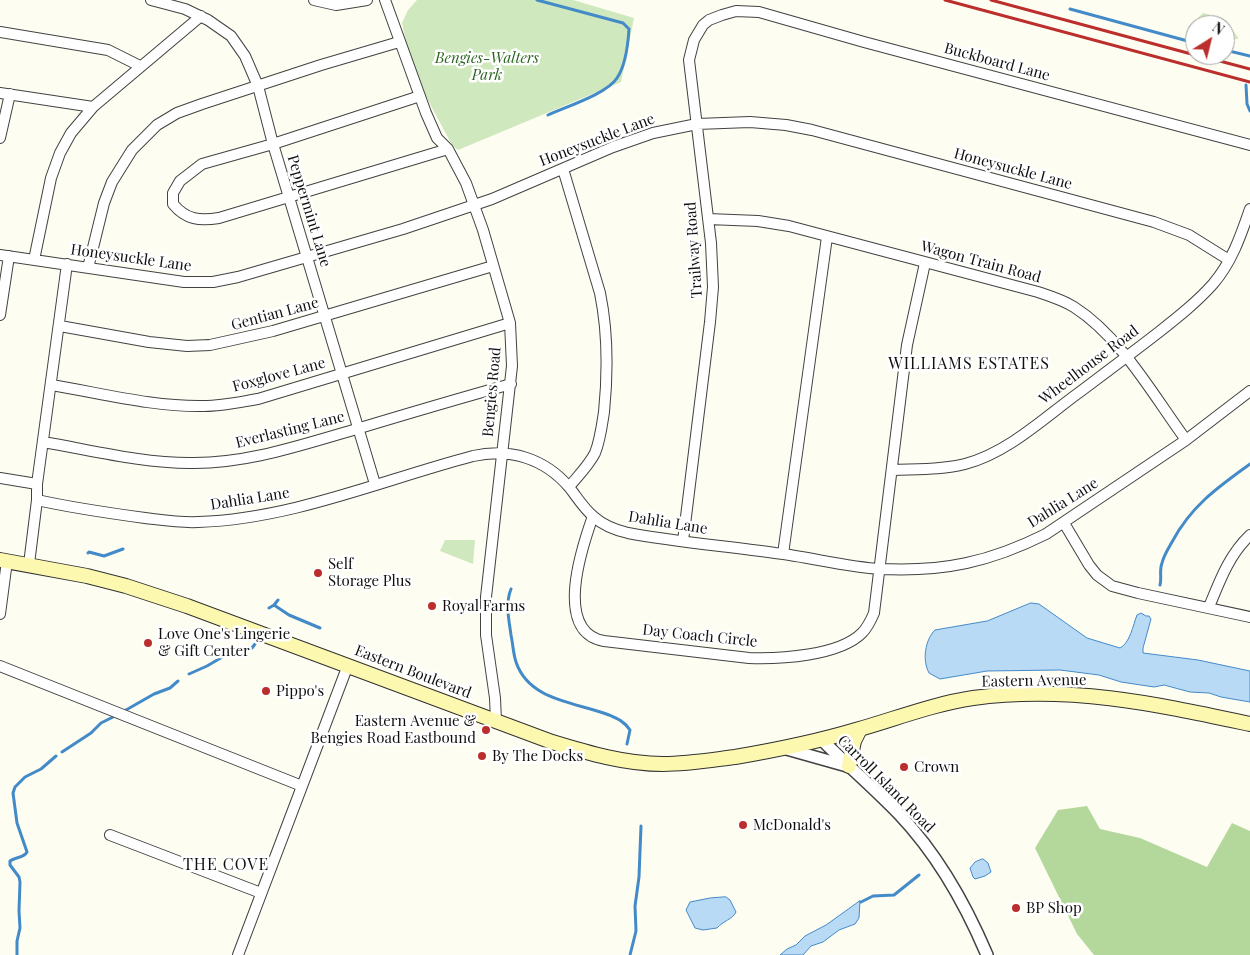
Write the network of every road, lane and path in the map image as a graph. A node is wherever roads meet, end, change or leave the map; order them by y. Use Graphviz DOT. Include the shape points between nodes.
graph roads {
  1 [pos="151,0"];
  2 [pos="314,0"];
  3 [pos="367,0"];
  4 [pos="385,0"];
  5 [pos="736,12"];
  6 [pos="201,16"];
  7 [pos="0,32"];
  8 [pos="399,42"];
  9 [pos="140,66"];
  10 [pos="258,86"];
  11 [pos="5,93"];
  12 [pos="420,96"];
  13 [pos="93,107"];
  14 [pos="697,124"];
  15 [pos="0,138"];
  16 [pos="273,144"];
  17 [pos="1250,145"];
  18 [pos="448,149"];
  19 [pos="563,169"];
  20 [pos="289,197"];
  21 [pos="474,205"];
  22 [pos="1250,209"];
  23 [pos="708,219"];
  24 [pos="827,237"];
  25 [pos="4,256"];
  26 [pos="306,256"];
  27 [pos="34,260"];
  28 [pos="1229,260"];
  29 [pos="925,263"];
  30 [pos="67,264"];
  31 [pos="493,266"];
  32 [pos="88,268"];
  33 [pos="0,315"];
  34 [pos="325,316"];
  35 [pos="510,323"];
  36 [pos="60,326"];
  37 [pos="1127,357"];
  38 [pos="343,374"];
  39 [pos="510,384"];
  40 [pos="51,385"];
  41 [pos="1250,391"];
  42 [pos="359,428"];
  43 [pos="1186,440"];
  44 [pos="43,442"];
  45 [pos="502,454"];
  46 [pos="893,470"];
  47 [pos="0,478"];
  48 [pos="37,484"];
  49 [pos="375,484"];
  50 [pos="569,487"];
  51 [pos="37,500"];
  52 [pos="593,516"];
  53 [pos="1064,523"];
  54 [pos="1250,535"];
  55 [pos="683,541"];
  56 [pos="783,554"];
  57 [pos="3,561"];
  58 [pos="29,564"];
  59 [pos="879,568"];
  60 [pos="1209,607"];
  61 [pos="0,614"];
  62 [pos="1250,617"];
  63 [pos="348,665"];
  64 [pos="0,666"];
  65 [pos="496,721"];
  66 [pos="1250,724"];
  67 [pos="860,729"];
  68 [pos="822,740"];
  69 [pos="783,748"];
  70 [pos="849,766"];
  71 [pos="302,786"];
  72 [pos="110,835"];
  73 [pos="261,893"];
  74 [pos="238,955"];
  75 [pos="987,955"];
  1 -- 6 [label="street, Peppermint Lane"];
  2 -- 3 [label="street" via="336,5"];
  4 -- 8 [label="street, Bengies Road"];
  5 -- 14 [label="street, Trailway Road" via="709,20 694,40 690,60"];
  5 -- 17 [label="street, Buckboard Lane" via="758,12"];
  6 -- 9 [label="street"];
  6 -- 10 [label="street, Peppermint Lane" via="218,25 236,41"];
  7 -- 9 [label="street" via="108,50"];
  8 -- 10 [label="street"];
  8 -- 12 [label="street, Bengies Road"];
  9 -- 13 [label="street"];
  10 -- 16 [label="street, Peppermint Lane"];
  10 -- 32 [label="street" via="177,113 157,125 132,150 112,182 104,203"];
  11 -- 13 [label="street"];
  11 -- 15 [label="street"];
  12 -- 16 [label="street"];
  12 -- 18 [label="street, Bengies Road" via="438,138"];
  13 -- 27 [label="street" via="71,133 56,163"];
  14 -- 19 [label="street, Honeysuckle Lane" via="637,138"];
  14 -- 23 [label="street, Trailway Road"];
  14 -- 28 [label="street, Honeysuckle Lane" via="750,122 812,130 1154,222 1188,236"];
  16 -- 20 [label="street, Peppermint Lane"];
  16 -- 20 [label="street" via="202,164 180,181 173,193 173,204 193,219 206,220"];
  18 -- 20 [label="street"];
  18 -- 21 [label="street, Bengies Road"];
  19 -- 21 [label="street, Honeysuckle Lane"];
  19 -- 50 [label="street" via="600,293 607,347 598,444 593,457"];
  20 -- 26 [label="street, Peppermint Lane"];
  21 -- 26 [label="street, Honeysuckle Lane"];
  21 -- 31 [label="street, Bengies Road"];
  22 -- 28 [label="street, Wheelhouse Road"];
  23 -- 24 [label="street, Wagon Train Road" via="775,223"];
  23 -- 55 [label="street, Trailway Road" via="712,243 712,300"];
  24 -- 29 [label="street, Wagon Train Road"];
  24 -- 56 [label="street"];
  25 -- 27 [label="street, Honeysuckle Lane"];
  25 -- 33 [label="street"];
  26 -- 32 [label="street, Honeysuckle Lane" via="213,282 184,282"];
  26 -- 34 [label="street, Peppermint Lane"];
  27 -- 30 [label="street, Honeysuckle Lane"];
  28 -- 37 [label="street, Wheelhouse Road" via="1203,294"];
  29 -- 37 [label="street, Wagon Train Road" via="1062,301 1099,327"];
  29 -- 46 [label="street, Day Coach Circle" via="907,345"];
  30 -- 32 [label="street, Honeysuckle Lane"];
  30 -- 36 [label="street"];
  31 -- 34 [label="street, Gentian Lane"];
  31 -- 35 [label="street, Bengies Road"];
  34 -- 36 [label="street, Gentian Lane" via="249,338 197,346 150,342"];
  34 -- 38 [label="street, Peppermint Lane"];
  35 -- 38 [label="street, Foxglove Lane"];
  35 -- 39 [label="street, Bengies Road"];
  36 -- 40 [label="street"];
  37 -- 43 [label="street, Wagon Train Road"];
  37 -- 46 [label="street, Wheelhouse Road" via="996,451 964,464"];
  38 -- 40 [label="street, Foxglove Lane" via="258,399 204,406 153,403"];
  38 -- 42 [label="street, Peppermint Lane"];
  39 -- 42 [label="street, Everlasting Lane"];
  39 -- 45 [label="street, Bengies Road"];
  40 -- 44 [label="street"];
  41 -- 43 [label="street, Dahlia Lane"];
  42 -- 44 [label="street, Everlasting Lane" via="274,452 190,464"];
  42 -- 49 [label="street, Peppermint Lane"];
  43 -- 53 [label="street, Dahlia Lane"];
  44 -- 48 [label="street"];
  45 -- 49 [label="street, Dahlia Lane" via="473,456"];
  45 -- 50 [label="street, Dahlia Lane" via="516,454 537,461 555,472"];
  45 -- 65 [label="street, Bengies Road" via="486,597 486,635"];
  46 -- 59 [label="street, Day Coach Circle"];
  47 -- 48 [label="street"];
  48 -- 51 [label="street"];
  49 -- 51 [label="street, Dahlia Lane" via="265,514 196,522 105,513"];
  50 -- 52 [label="street, Dahlia Lane"];
  51 -- 58 [label="street"];
  52 -- 55 [label="street, Dahlia Lane" via="608,527 628,534"];
  52 -- 59 [label="street, Day Coach Circle" via="578,566 575,600 583,630 598,640 750,658 809,655 845,644 863,632 874,612"];
  53 -- 59 [label="street, Dahlia Lane" via="1022,546 984,560 938,568"];
  53 -- 60 [label="street" via="1089,565 1108,583 1138,593"];
  54 -- 60 [label="street" via="1228,563"];
  55 -- 56 [label="street, Dahlia Lane"];
  56 -- 59 [label="street, Dahlia Lane"];
  57 -- 58 [label="main road, Eastern Boulevard"];
  57 -- 61 [label="street"];
  58 -- 63 [label="main road, Eastern Boulevard" via="126,586"];
  60 -- 62 [label="street"];
  63 -- 65 [label="main road, Eastern Boulevard"];
  63 -- 71 [label="street"];
  64 -- 71 [label="street"];
  65 -- 69 [label="main road, Eastern Boulevard" via="584,752 643,763 676,764"];
  66 -- 67 [label="main road, Eastern Avenue" via="1111,697 1035,694 965,700"];
  67 -- 68 [label="main road, Eastern Avenue"];
  67 -- 70 [label="main road"];
  68 -- 69 [label="main road, Eastern Boulevard"];
  68 -- 70 [label="street, Carroll Island Road"];
  69 -- 70 [label="street"];
  70 -- 75 [label="street, Carroll Island Road" via="899,814 938,862 965,907"];
  71 -- 73 [label="street"];
  72 -- 73 [label="street"];
  73 -- 74 [label="street"];
}
